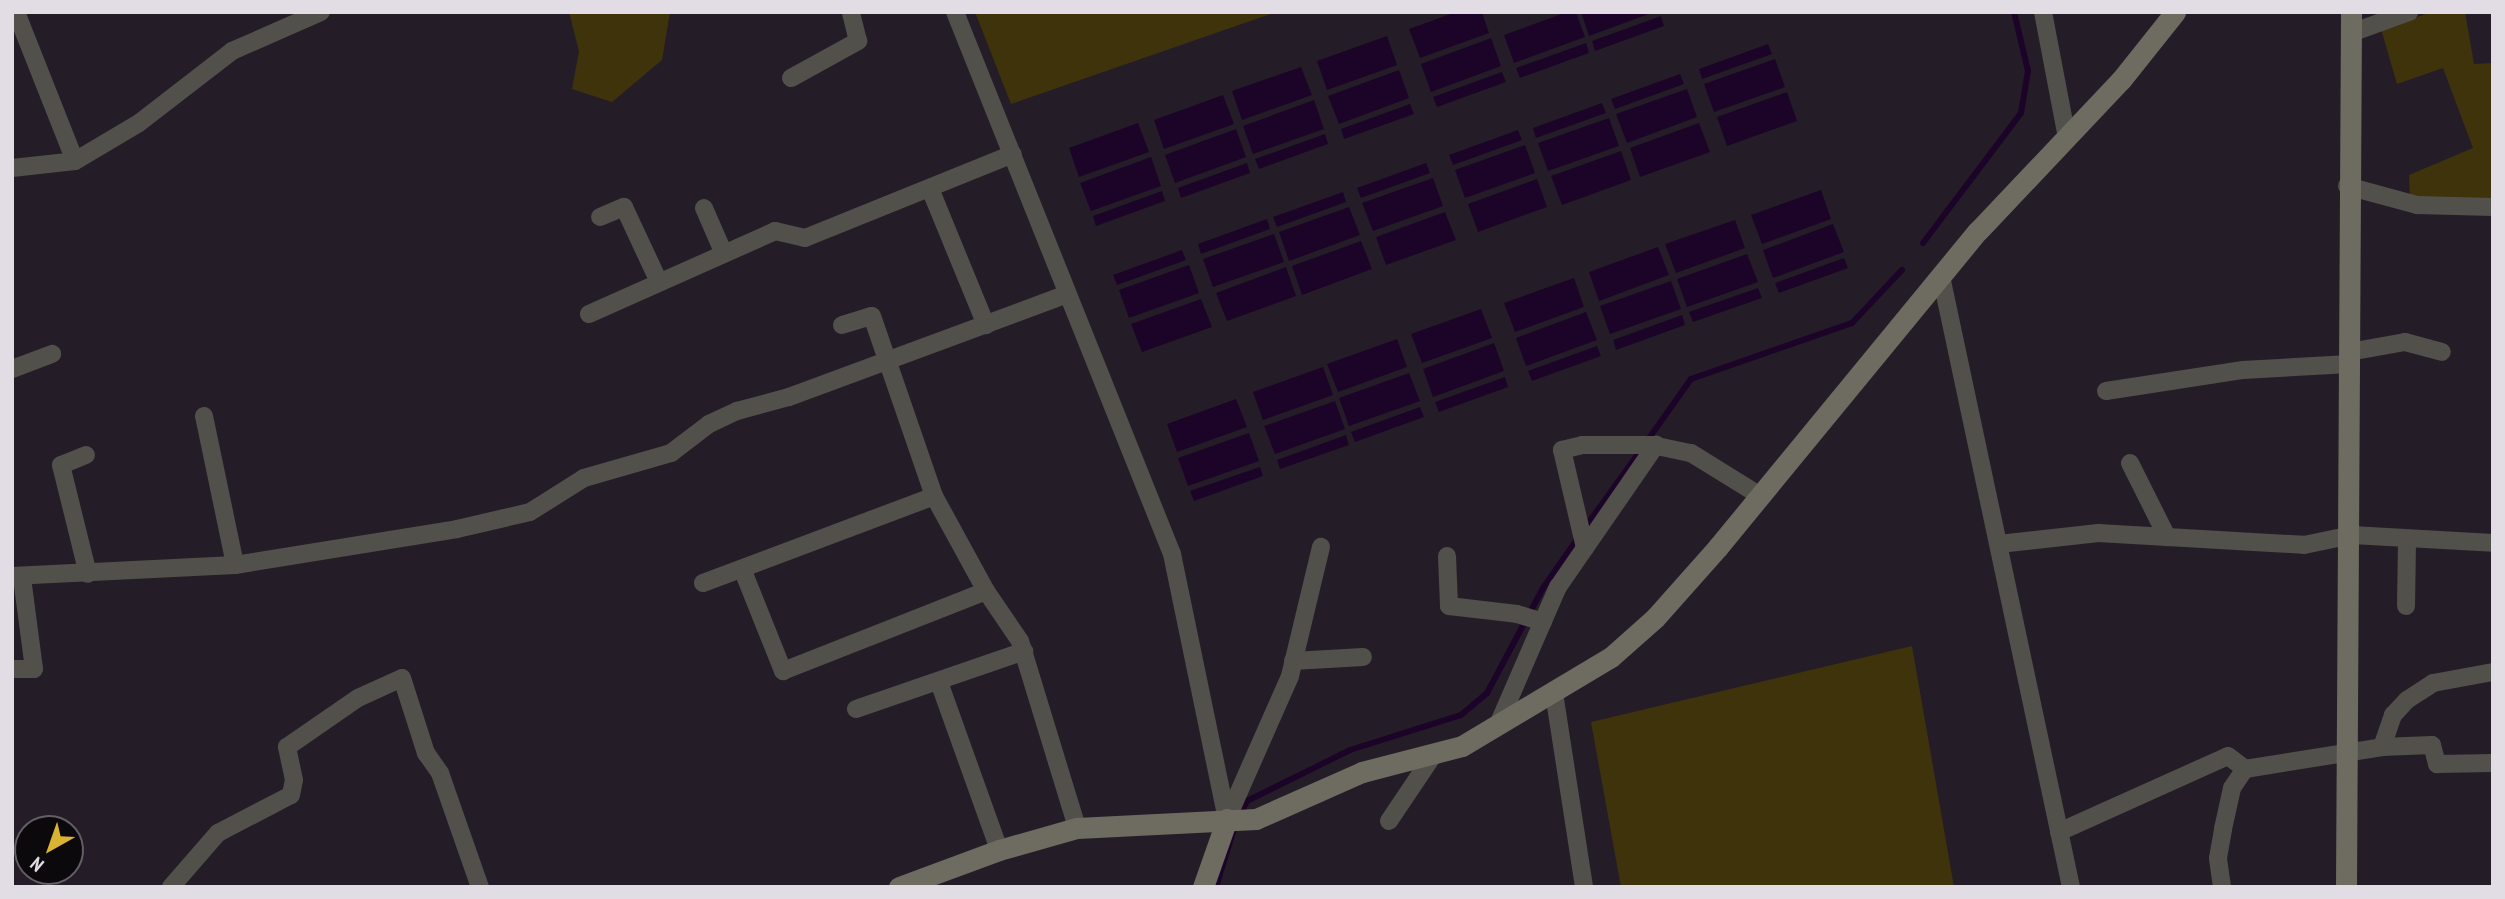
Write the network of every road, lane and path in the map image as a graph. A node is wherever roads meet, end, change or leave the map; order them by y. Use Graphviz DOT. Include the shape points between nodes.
graph roads {
  1 [pos="16,12"];
  2 [pos="321,12"];
  3 [pos="851,12"];
  4 [pos="956,12"];
  5 [pos="2043,12"];
  6 [pos="2175,12"];
  7 [pos="2409,12"];
  8 [pos="2351,23"];
  9 [pos="791,78"];
  10 [pos="2067,138"];
  11 [pos="1013,154"];
  12 [pos="75,160"];
  13 [pos="12,168"];
  14 [pos="2347,186"];
  15 [pos="931,191"];
  16 [pos="2493,207"];
  17 [pos="704,208"];
  18 [pos="600,216"];
  19 [pos="724,254"];
  20 [pos="1941,276"];
  21 [pos="659,282"];
  22 [pos="1067,294"];
  23 [pos="589,314"];
  24 [pos="842,325"];
  25 [pos="986,325"];
  26 [pos="2442,352"];
  27 [pos="52,354"];
  28 [pos="2349,358"];
  29 [pos="888,360"];
  30 [pos="12,369"];
  31 [pos="2106,391"];
  32 [pos="204,416"];
  33 [pos="1654,445"];
  34 [pos="86,455"];
  35 [pos="2130,463"];
  36 [pos="1759,495"];
  37 [pos="933,496"];
  38 [pos="2352,535"];
  39 [pos="2167,537"];
  40 [pos="2407,540"];
  41 [pos="1999,544"];
  42 [pos="2493,544"];
  43 [pos="1584,546"];
  44 [pos="1321,547"];
  45 [pos="1447,556"];
  46 [pos="235,565"];
  47 [pos="743,571"];
  48 [pos="88,574"];
  49 [pos="17,577"];
  50 [pos="703,583"];
  51 [pos="986,591"];
  52 [pos="2406,606"];
  53 [pos="1541,622"];
  54 [pos="1024,651"];
  55 [pos="1363,657"];
  56 [pos="1293,661"];
  57 [pos="12,669"];
  58 [pos="2493,673"];
  59 [pos="939,682"];
  60 [pos="1554,693"];
  61 [pos="856,709"];
  62 [pos="1497,727"];
  63 [pos="2382,747"];
  64 [pos="2346,752"];
  65 [pos="1434,754"];
  66 [pos="2493,763"];
  67 [pos="2245,768"];
  68 [pos="1229,819"];
  69 [pos="1389,821"];
  70 [pos="1077,828"];
  71 [pos="2059,832"];
  72 [pos="999,850"];
  73 [pos="171,887"];
  74 [pos="480,887"];
  75 [pos="899,887"];
  76 [pos="1203,887"];
  77 [pos="1584,887"];
  78 [pos="2071,887"];
  79 [pos="2222,887"];
  80 [pos="2346,887"];
  1 -- 12 [label="street"];
  2 -- 12 [label="street" via="232,51 139,123"];
  3 -- 9 [label="street" via="858,41"];
  4 -- 11 [label="street"];
  5 -- 10 [label="street"];
  6 -- 10 [label="street" via="2159,37"];
  7 -- 8 [label="street"];
  8 -- 14 [label="street"];
  10 -- 20 [label="street"];
  11 -- 15 [label="street"];
  11 -- 22 [label="street"];
  12 -- 13 [label="street"];
  14 -- 16 [label="street" via="2417,205"];
  14 -- 28 [label="street"];
  15 -- 19 [label="street" via="805,238 775,231"];
  15 -- 25 [label="street"];
  17 -- 19 [label="street"];
  18 -- 21 [label="street" via="624,207"];
  19 -- 21 [label="street"];
  20 -- 36 [label="street"];
  20 -- 41 [label="street"];
  21 -- 23 [label="street"];
  22 -- 25 [label="street"];
  22 -- 68 [label="street" via="1171,554"];
  24 -- 29 [label="street" via="872,316"];
  25 -- 29 [label="street"];
  26 -- 28 [label="street" via="2405,342"];
  27 -- 30 [label="street"];
  28 -- 31 [label="street"];
  28 -- 38 [label="street"];
  29 -- 37 [label="street"];
  29 -- 46 [label="street" via="737,411 709,424 671,453 584,478 530,512 457,529"];
  32 -- 46 [label="street"];
  33 -- 36 [label="street" via="1691,453"];
  33 -- 43 [label="street"];
  33 -- 43 [label="street" via="1583,445 1562,450"];
  34 -- 48 [label="street" via="61,465"];
  35 -- 39 [label="street"];
  36 -- 60 [label="street" via="1655,618 1611,657"];
  37 -- 47 [label="street"];
  37 -- 51 [label="street"];
  38 -- 39 [label="street" via="2304,545"];
  38 -- 40 [label="street"];
  38 -- 64 [label="street"];
  39 -- 41 [label="street" via="2098,533"];
  40 -- 42 [label="street"];
  40 -- 52 [label="street"];
  41 -- 71 [label="street"];
  43 -- 53 [label="street"];
  44 -- 56 [label="street"];
  45 -- 53 [label="street" via="1449,606 1517,614"];
  46 -- 48 [label="street"];
  47 -- 50 [label="street"];
  47 -- 51 [label="street" via="783,671"];
  48 -- 49 [label="street"];
  49 -- 57 [label="street" via="34,669"];
  51 -- 54 [label="street"];
  53 -- 62 [label="street"];
  54 -- 59 [label="street"];
  54 -- 70 [label="street"];
  55 -- 56 [label="street"];
  56 -- 68 [label="street"];
  58 -- 63 [label="street" via="2433,683 2407,700 2393,715"];
  59 -- 61 [label="street"];
  59 -- 72 [label="street"];
  60 -- 62 [label="street"];
  60 -- 77 [label="street"];
  62 -- 65 [label="street" via="1462,746"];
  63 -- 64 [label="street"];
  63 -- 66 [label="street" via="2432,745 2437,764"];
  64 -- 67 [label="street"];
  64 -- 80 [label="street"];
  65 -- 68 [label="street" via="1362,772 1256,819"];
  65 -- 69 [label="street"];
  67 -- 71 [label="street" via="2228,756"];
  67 -- 79 [label="street" via="2232,788 2223,830 2218,858"];
  68 -- 70 [label="street"];
  68 -- 76 [label="street"];
  70 -- 72 [label="street"];
  71 -- 78 [label="street"];
  72 -- 75 [label="street"];
  73 -- 74 [label="street" via="218,833 291,795 294,780 286,747 358,698 402,678 426,753 440,773"];
}
